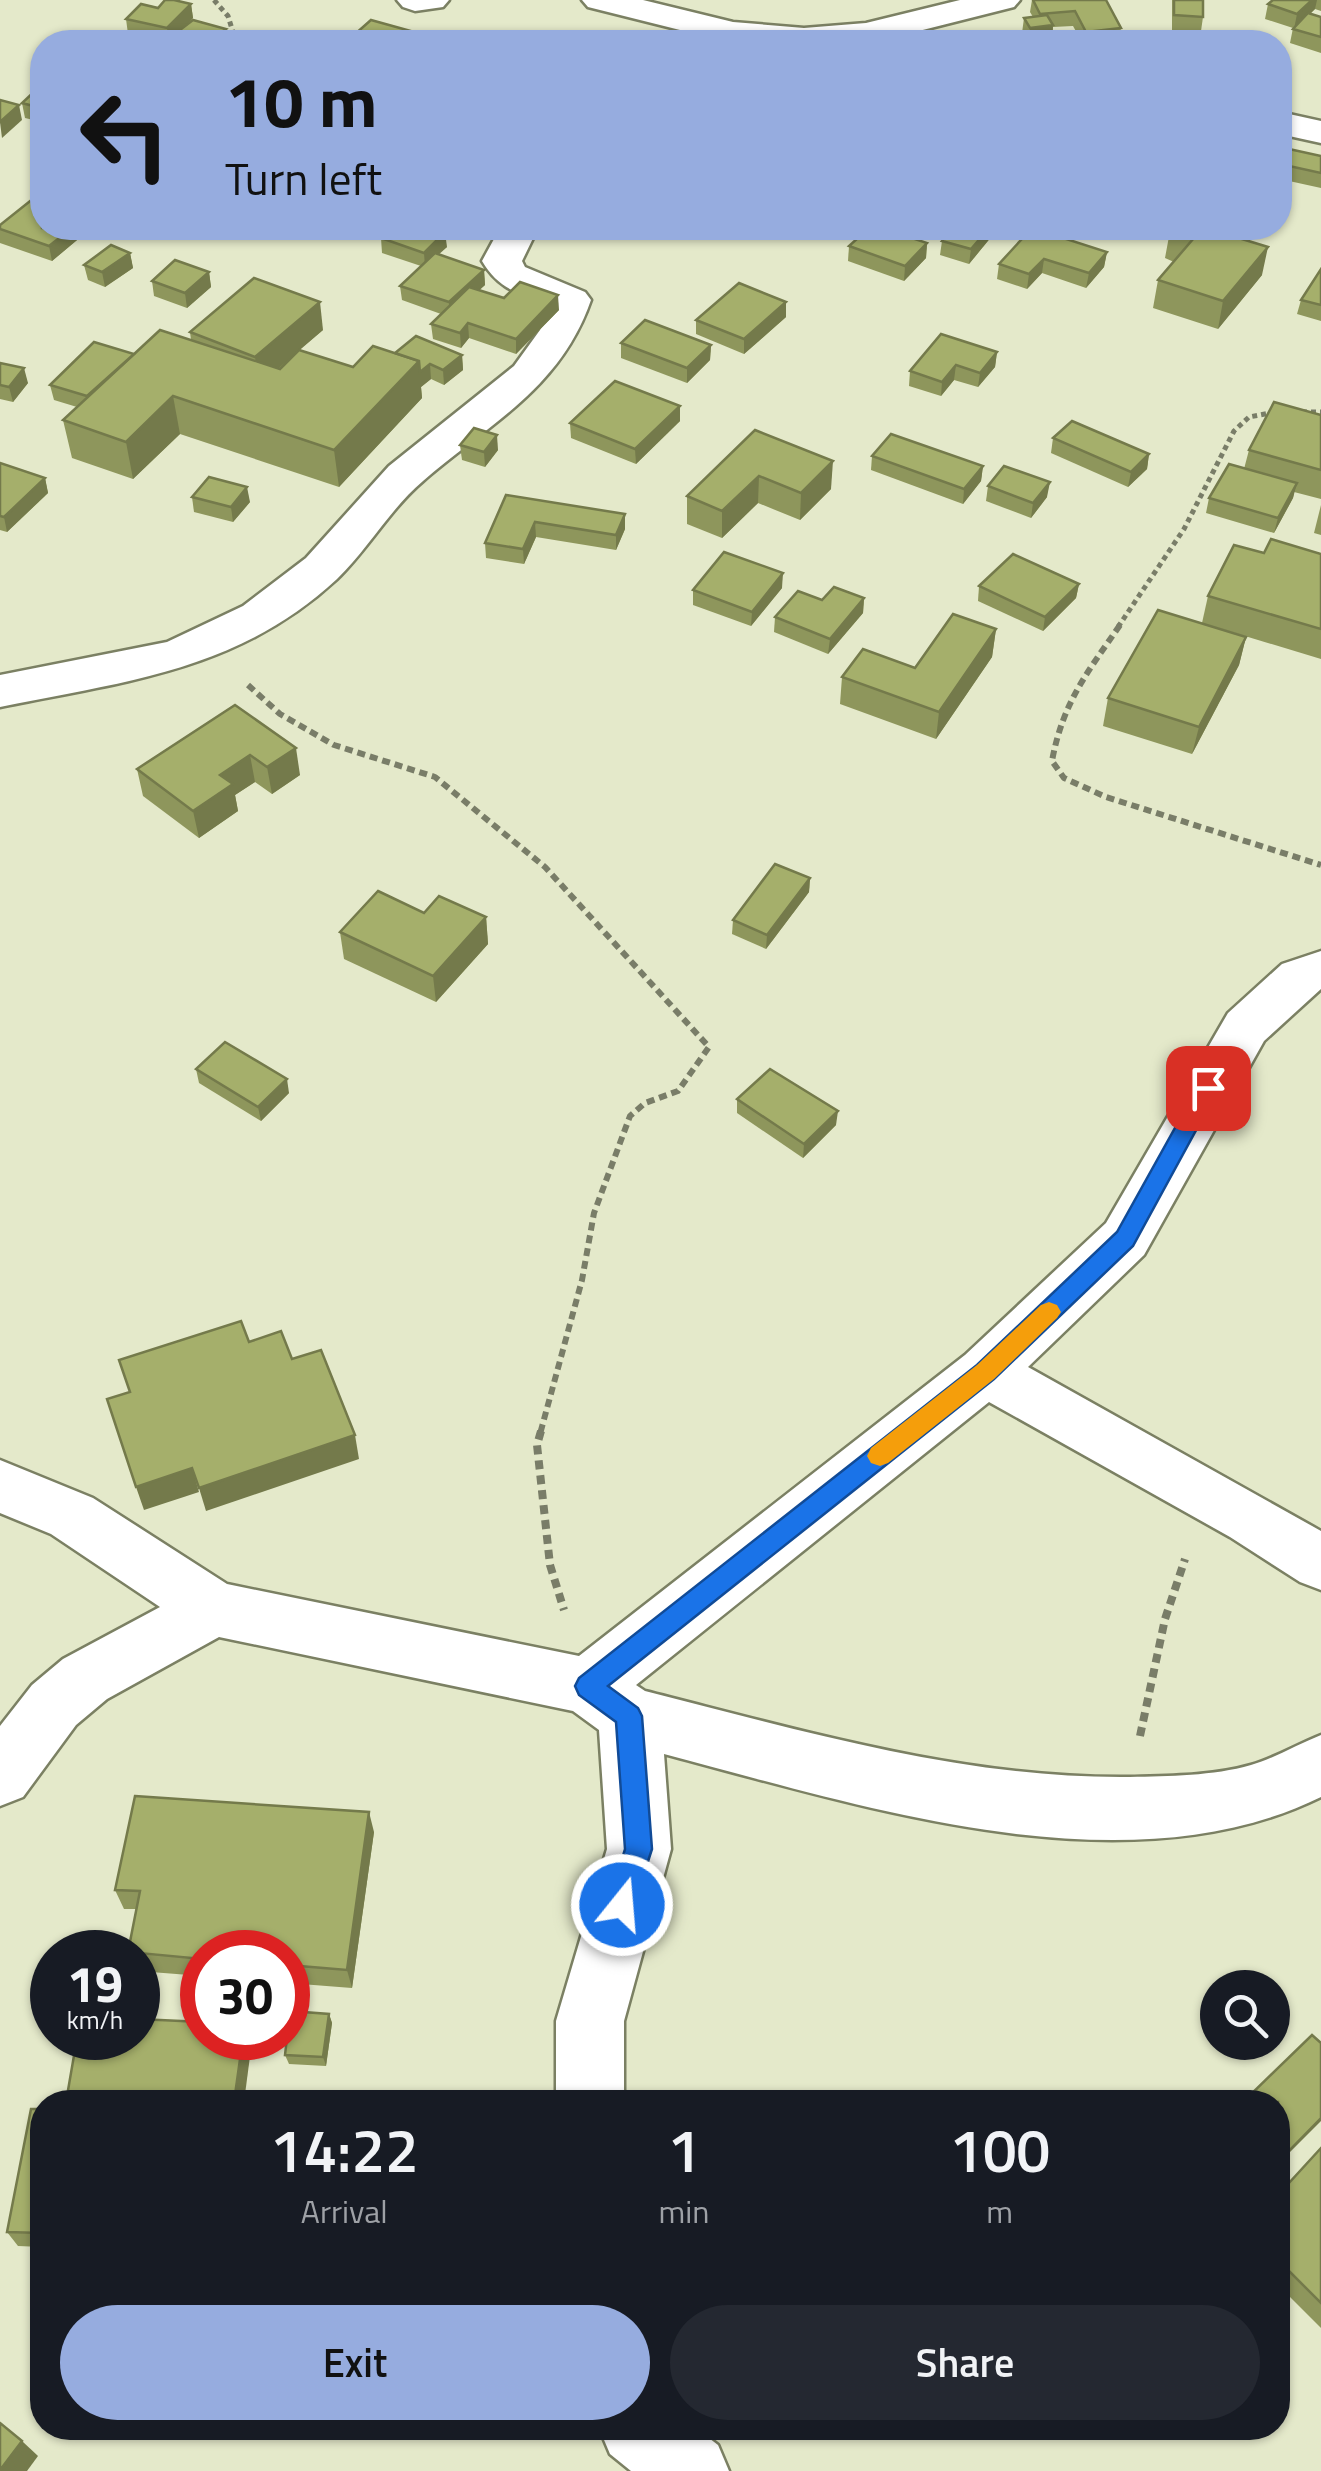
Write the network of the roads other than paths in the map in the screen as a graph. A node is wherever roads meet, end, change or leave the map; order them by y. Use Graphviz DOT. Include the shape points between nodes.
graph roads {
  1 [pos="415,0"];
  2 [pos="431,0"];
  3 [pos="578,0"];
  4 [pos="600,0"];
  5 [pos="900,0"];
  6 [pos="1002,0"];
  7 [pos="602,30"];
  8 [pos="721,30"];
  9 [pos="845,30"];
  10 [pos="868,30"];
  11 [pos="1292,126"];
  12 [pos="1321,132"];
  13 [pos="513,240"];
  14 [pos="0,690"];
  15 [pos="1321,970"];
  16 [pos="986,1372"];
  17 [pos="0,1486"];
  18 [pos="1321,1563"];
  19 [pos="214,1609"];
  20 [pos="608,1701"];
  21 [pos="1321,1765"];
  22 [pos="0,1776"];
  23 [pos="590,2090"];
  24 [pos="652,2440"];
  25 [pos="692,2471"];
  1 -- 2 [label="street"];
  3 -- 7 [label="street"];
  4 -- 8 [label="street"];
  5 -- 9 [label="street"];
  6 -- 10 [label="street"];
  11 -- 12 [label="street"];
  13 -- 14 [label="street" via="502,261 510,275 572,300 560,331 529,374 404,475 322,568 259,618 178,656"];
  15 -- 16 [label="street" via="1300,977 1246,1027 1125,1239"];
  16 -- 18 [label="street"];
  16 -- 20 [label="street"];
  17 -- 19 [label="street" via="72,1516"];
  19 -- 20 [label="street"];
  19 -- 22 [label="street" via="85,1679 54,1705"];
  20 -- 21 [label="street" via="928,1790 1080,1807 1248,1797"];
  20 -- 23 [label="street" via="639,1849 590,2020"];
  24 -- 25 [label="street"];
}
